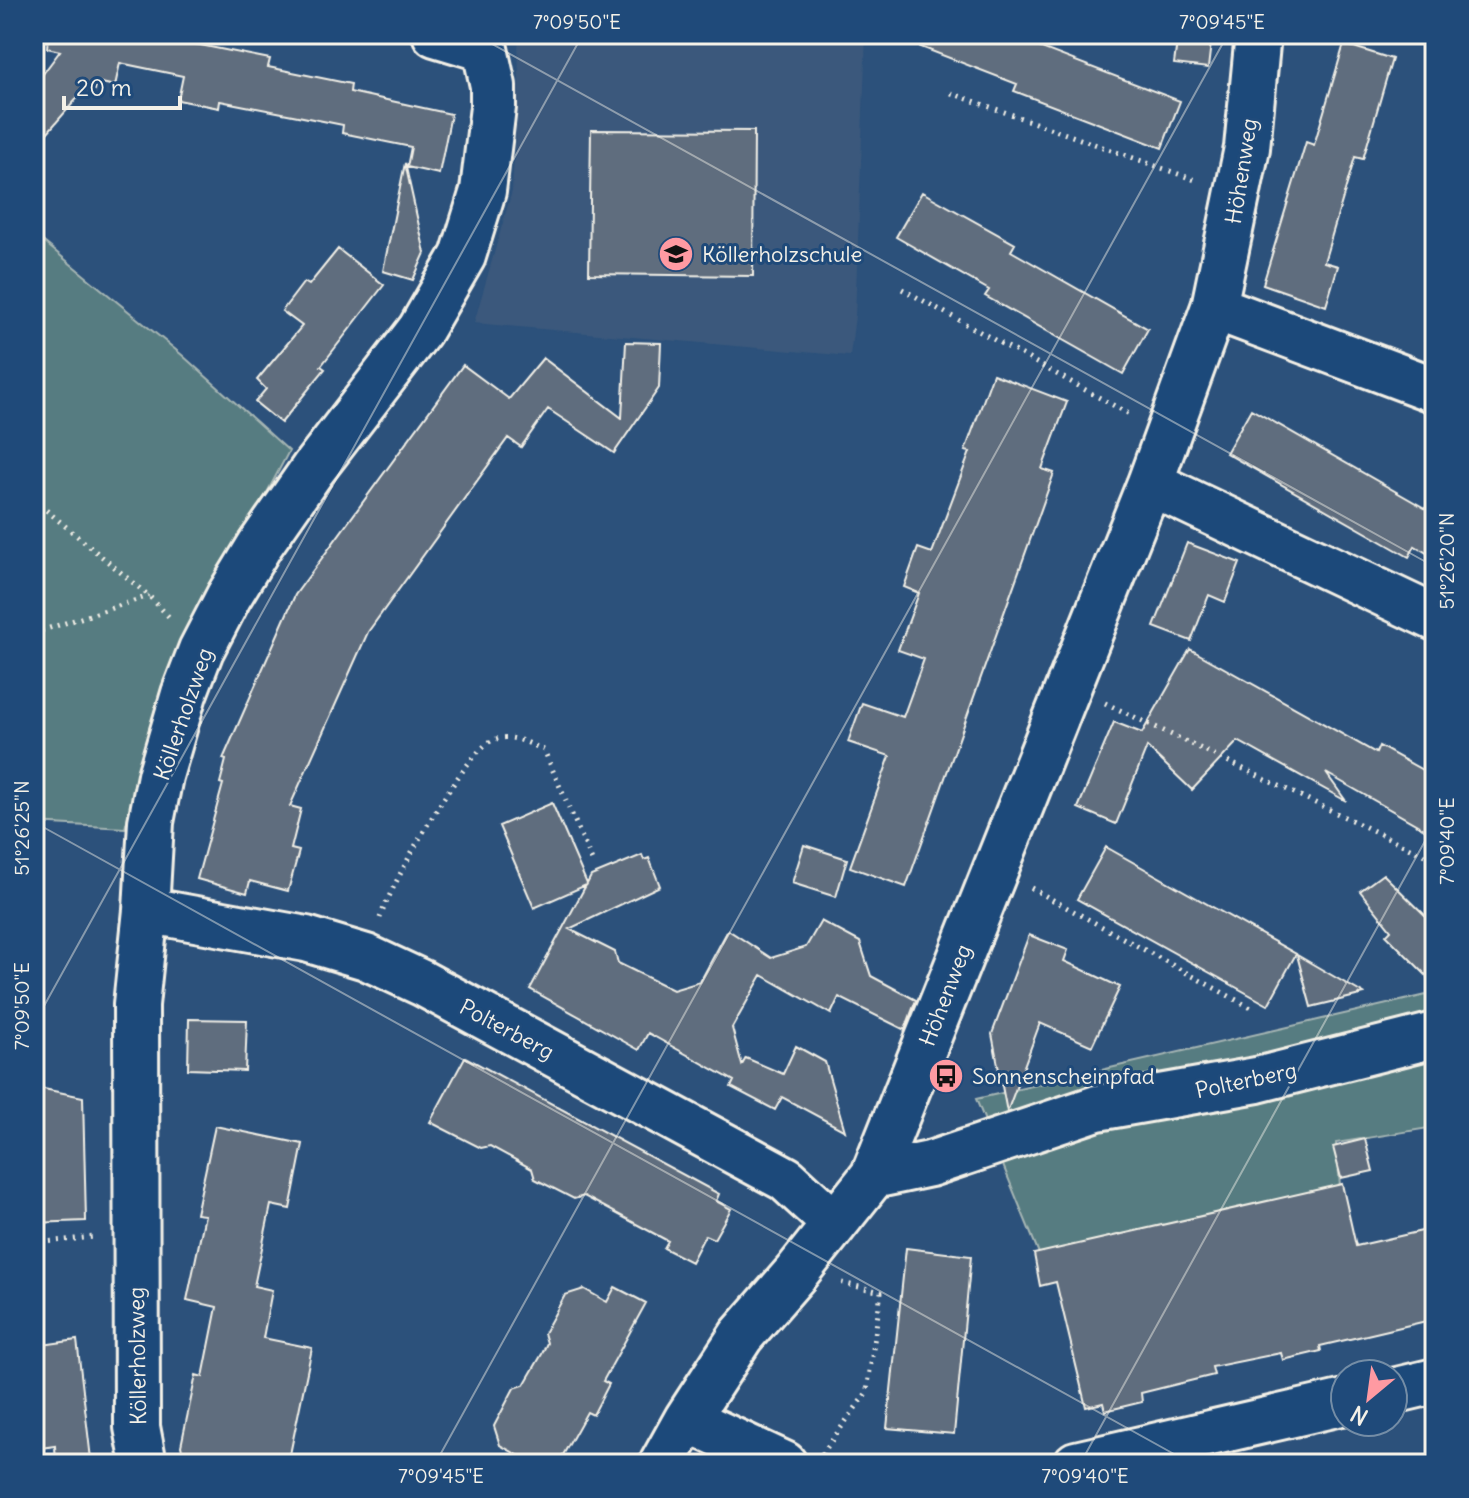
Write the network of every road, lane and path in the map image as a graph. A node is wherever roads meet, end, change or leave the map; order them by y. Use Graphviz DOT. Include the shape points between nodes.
graph roads {
  1 [pos="435,34"];
  2 [pos="1258,34"];
  3 [pos="951,93"];
  4 [pos="1239,196"];
  5 [pos="902,289"];
  6 [pos="1214,307"];
  7 [pos="1435,390"];
  8 [pos="1167,435"];
  9 [pos="1150,483"];
  10 [pos="34,500"];
  11 [pos="149,596"];
  12 [pos="1435,618"];
  13 [pos="34,633"];
  14 [pos="201,650"];
  15 [pos="1068,685"];
  16 [pos="1435,860"];
  17 [pos="593,863"];
  18 [pos="994,869"];
  19 [pos="146,910"];
  20 [pos="366,957"];
  21 [pos="1253,1009"];
  22 [pos="1435,1035"];
  23 [pos="873,1176"];
  24 [pos="835,1224"];
  25 [pos="135,1232"];
  26 [pos="34,1243"];
  27 [pos="796,1273"];
  28 [pos="1435,1381"];
  29 [pos="1409,1387"];
  30 [pos="1329,1406"];
  31 [pos="687,1419"];
  32 [pos="144,1464"];
  33 [pos="662,1464"];
  34 [pos="784,1464"];
  35 [pos="814,1464"];
  36 [pos="1076,1464"];
  1 -- 14 [label="street, Köllerholzweg" via="485,49 493,86 483,191 463,256 420,330 260,545"];
  2 -- 4 [label="street, Höhenweg"];
  3 -- 4 [label="path"];
  4 -- 6 [label="street, Höhenweg"];
  5 -- 8 [label="path"];
  6 -- 7 [label="street"];
  6 -- 8 [label="street, Höhenweg"];
  8 -- 9 [label="street, Höhenweg"];
  9 -- 12 [label="street"];
  9 -- 15 [label="street, Höhenweg"];
  10 -- 11 [label="path"];
  11 -- 13 [label="path"];
  11 -- 14 [label="path"];
  14 -- 19 [label="street, Köllerholzweg" via="160,776 151,822"];
  15 -- 16 [label="path"];
  15 -- 18 [label="street, Höhenweg"];
  17 -- 20 [label="path" via="544,750 517,738 492,741 450,790 389,891"];
  18 -- 21 [label="path"];
  18 -- 23 [label="street, Höhenweg"];
  19 -- 20 [label="street, Polterberg" via="306,939"];
  19 -- 25 [label="street, Köllerholzweg" via="136,1005"];
  20 -- 24 [label="street, Polterberg" via="786,1179"];
  22 -- 23 [label="street, Polterberg" via="1257,1080 1097,1108 930,1164"];
  23 -- 24 [label="street, Höhenweg"];
  24 -- 27 [label="street, Höhenweg"];
  25 -- 26 [label="path"];
  25 -- 32 [label="street, Köllerholzweg" via="137,1427"];
  27 -- 31 [label="street, Höhenweg" via="741,1336"];
  27 -- 35 [label="path" via="881,1292 867,1392"];
  28 -- 29 [label="street"];
  30 -- 36 [label="street"];
  31 -- 33 [label="street, Höhenweg"];
  31 -- 34 [label="street"];
}
